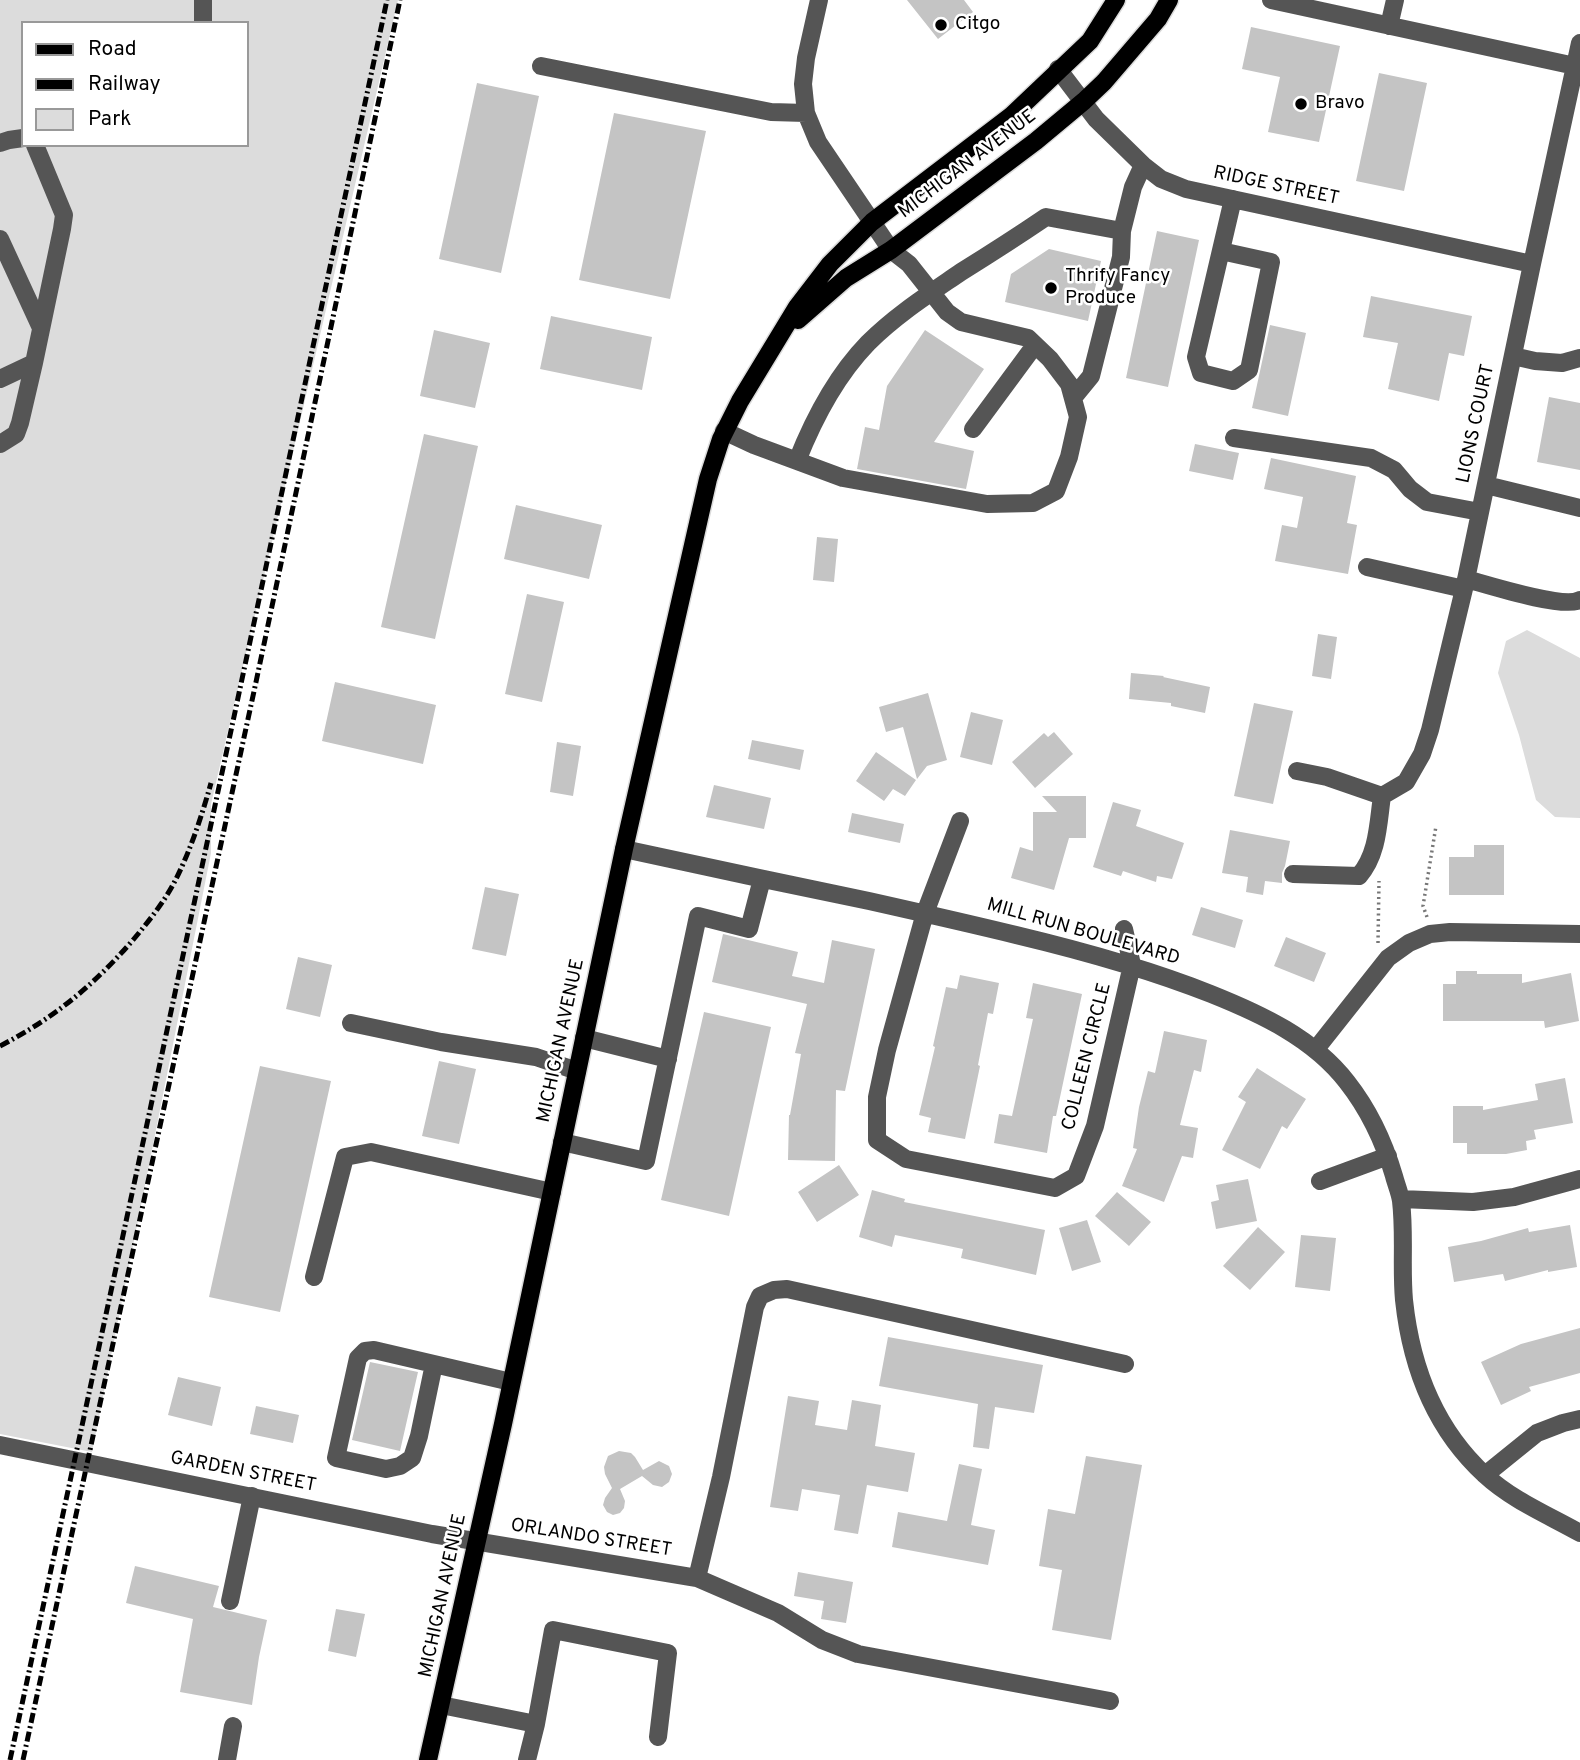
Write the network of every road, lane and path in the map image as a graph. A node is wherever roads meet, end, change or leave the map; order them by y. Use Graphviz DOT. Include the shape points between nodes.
graph roads {
  1 [pos="204,0"];
  2 [pos="819,0"];
  3 [pos="1116,0"];
  4 [pos="1169,0"];
  5 [pos="1271,0"];
  6 [pos="1395,0"];
  7 [pos="203,21"];
  8 [pos="1389,26"];
  9 [pos="1580,43"];
  10 [pos="541,66"];
  11 [pos="1575,66"];
  12 [pos="1058,69"];
  13 [pos="1084,101"];
  14 [pos="806,113"];
  15 [pos="21,138"];
  16 [pos="0,143"];
  17 [pos="36,147"];
  18 [pos="1143,165"];
  19 [pos="1233,199"];
  20 [pos="872,222"];
  21 [pos="1122,231"];
  22 [pos="0,239"];
  23 [pos="891,250"];
  24 [pos="1221,251"];
  25 [pos="1532,264"];
  26 [pos="930,292"];
  27 [pos="41,328"];
  28 [pos="773,344"];
  29 [pos="1035,345"];
  30 [pos="1513,356"];
  31 [pos="1580,358"];
  32 [pos="34,363"];
  33 [pos="0,379"];
  34 [pos="1073,398"];
  35 [pos="973,429"];
  36 [pos="724,431"];
  37 [pos="1234,438"];
  38 [pos="0,444"];
  39 [pos="797,461"];
  40 [pos="1486,485"];
  41 [pos="1580,508"];
  42 [pos="1480,512"];
  43 [pos="1367,567"];
  44 [pos="1465,584"];
  45 [pos="1580,600"];
  46 [pos="1297,771"];
  47 [pos="1382,796"];
  48 [pos="960,821"];
  49 [pos="1436,826"];
  50 [pos="624,849"];
  51 [pos="1379,871"];
  52 [pos="1293,874"];
  53 [pos="762,878"];
  54 [pos="925,913"];
  55 [pos="1427,917"];
  56 [pos="1124,929"];
  57 [pos="1580,934"];
  58 [pos="1378,943"];
  59 [pos="1132,965"];
  60 [pos="351,1023"];
  61 [pos="584,1038"];
  62 [pos="1316,1049"];
  63 [pos="668,1059"];
  64 [pos="577,1071"];
  65 [pos="562,1142"];
  66 [pos="1388,1156"];
  67 [pos="1580,1180"];
  68 [pos="1320,1181"];
  69 [pos="552,1192"];
  70 [pos="1401,1199"];
  71 [pos="314,1277"];
  72 [pos="434,1364"];
  73 [pos="1125,1364"];
  74 [pos="511,1382"];
  75 [pos="1580,1419"];
  76 [pos="0,1445"];
  77 [pos="1485,1475"];
  78 [pos="252,1496"];
  79 [pos="1580,1533"];
  80 [pos="477,1541"];
  81 [pos="697,1578"];
  82 [pos="230,1601"];
  83 [pos="1110,1700"];
  84 [pos="441,1705"];
  85 [pos="536,1724"];
  86 [pos="233,1726"];
  87 [pos="658,1737"];
  88 [pos="227,1760"];
  89 [pos="428,1760"];
  90 [pos="527,1760"];
  1 -- 7 [label="street"];
  2 -- 14 [label="street" via="803,84"];
  3 -- 12 [label="main road, MICHIGAN AVENUE" via="1090,41"];
  4 -- 13 [label="main road, MICHIGAN AVENUE" via="1158,19"];
  5 -- 8 [label="street"];
  6 -- 8 [label="street"];
  8 -- 11 [label="street"];
  9 -- 11 [label="street, LIONS COURT"];
  10 -- 14 [label="street" via="771,112"];
  11 -- 25 [label="street, LIONS COURT"];
  12 -- 13 [label="street, RIDGE STREET"];
  12 -- 20 [label="main road, MICHIGAN AVENUE" via="1011,116"];
  13 -- 18 [label="street, RIDGE STREET"];
  13 -- 23 [label="main road, MICHIGAN AVENUE"];
  14 -- 20 [label="street" via="818,142"];
  15 -- 16 [label="street"];
  17 -- 27 [label="street" via="64,215"];
  18 -- 19 [label="street, RIDGE STREET" via="1185,189"];
  18 -- 21 [label="street"];
  19 -- 24 [label="street"];
  19 -- 25 [label="street, RIDGE STREET"];
  20 -- 23 [label="street"];
  20 -- 28 [label="main road, MICHIGAN AVENUE" via="830,264"];
  21 -- 26 [label="street" via="1046,217"];
  21 -- 34 [label="street" via="1121,257 1091,376"];
  22 -- 27 [label="street"];
  23 -- 26 [label="street" via="909,264"];
  23 -- 28 [label="main road, MICHIGAN AVENUE" via="846,278"];
  24 -- 24 [label="street" via="1196,357 1201,373 1233,381 1249,370 1271,262"];
  25 -- 30 [label="street, LIONS COURT"];
  26 -- 29 [label="street" via="961,322 1028,338"];
  26 -- 39 [label="street" via="867,344 847,369 825,400"];
  27 -- 32 [label="street"];
  28 -- 36 [label="main road, MICHIGAN AVENUE"];
  29 -- 34 [label="street" via="1069,384"];
  29 -- 35 [label="street"];
  30 -- 31 [label="street" via="1562,363"];
  30 -- 40 [label="street, LIONS COURT"];
  32 -- 33 [label="street"];
  32 -- 38 [label="street" via="16,434"];
  34 -- 39 [label="street" via="1078,417 1069,457 1055,491 1033,503 987,504 843,478"];
  36 -- 39 [label="street"];
  36 -- 50 [label="main road, MICHIGAN AVENUE" via="708,479"];
  37 -- 42 [label="street" via="1371,457 1394,470 1427,502"];
  40 -- 41 [label="street"];
  40 -- 42 [label="street, LIONS COURT"];
  42 -- 44 [label="street, LIONS COURT"];
  43 -- 44 [label="street"];
  44 -- 45 [label="street" via="1567,604"];
  44 -- 47 [label="street, LIONS COURT" via="1422,754 1406,782"];
  46 -- 47 [label="street"];
  47 -- 52 [label="street" via="1376,844 1359,876"];
  48 -- 54 [label="street"];
  49 -- 55 [label="path" via="1423,906"];
  50 -- 53 [label="street, MILL RUN BOULEVARD"];
  50 -- 61 [label="main road, MICHIGAN AVENUE"];
  51 -- 58 [label="path"];
  53 -- 54 [label="street, MILL RUN BOULEVARD"];
  53 -- 63 [label="street" via="749,929 698,916"];
  54 -- 59 [label="street, MILL RUN BOULEVARD"];
  54 -- 59 [label="street, COLLEEN CIRCLE" via="877,1097 877,1140 906,1159 1055,1188 1076,1176 1095,1126"];
  56 -- 59 [label="street"];
  57 -- 62 [label="street" via="1450,932 1409,943 1388,958"];
  59 -- 62 [label="street, MILL RUN BOULEVARD" via="1239,1005"];
  60 -- 64 [label="street" via="536,1057"];
  61 -- 63 [label="street"];
  61 -- 64 [label="main road, MICHIGAN AVENUE"];
  62 -- 66 [label="street, MILL RUN BOULEVARD" via="1347,1082"];
  63 -- 65 [label="street" via="646,1161"];
  64 -- 65 [label="main road, MICHIGAN AVENUE"];
  65 -- 69 [label="main road, MICHIGAN AVENUE"];
  66 -- 68 [label="street"];
  66 -- 70 [label="street, MILL RUN BOULEVARD"];
  67 -- 70 [label="street" via="1473,1202"];
  69 -- 71 [label="street" via="371,1152 345,1157"];
  69 -- 74 [label="main road, MICHIGAN AVENUE"];
  70 -- 77 [label="street, MILL RUN BOULEVARD" via="1404,1298 1424,1387 1443,1424"];
  72 -- 72 [label="street" via="365,1351 358,1358 336,1458 386,1469 412,1458"];
  72 -- 74 [label="street"];
  73 -- 81 [label="street" via="788,1289 760,1296"];
  74 -- 80 [label="main road, MICHIGAN AVENUE"];
  75 -- 77 [label="street" via="1537,1433"];
  76 -- 78 [label="street, GARDEN STREET"];
  77 -- 79 [label="street, MILL RUN BOULEVARD" via="1517,1499"];
  78 -- 80 [label="street, GARDEN STREET"];
  78 -- 82 [label="street"];
  80 -- 81 [label="street, ORLANDO STREET"];
  80 -- 84 [label="main road, MICHIGAN AVENUE"];
  81 -- 83 [label="street, ORLANDO STREET" via="858,1654"];
  84 -- 85 [label="street"];
  84 -- 89 [label="main road, MICHIGAN AVENUE"];
  85 -- 87 [label="street" via="553,1630 668,1653"];
  85 -- 90 [label="street"];
  86 -- 88 [label="street"];
}
